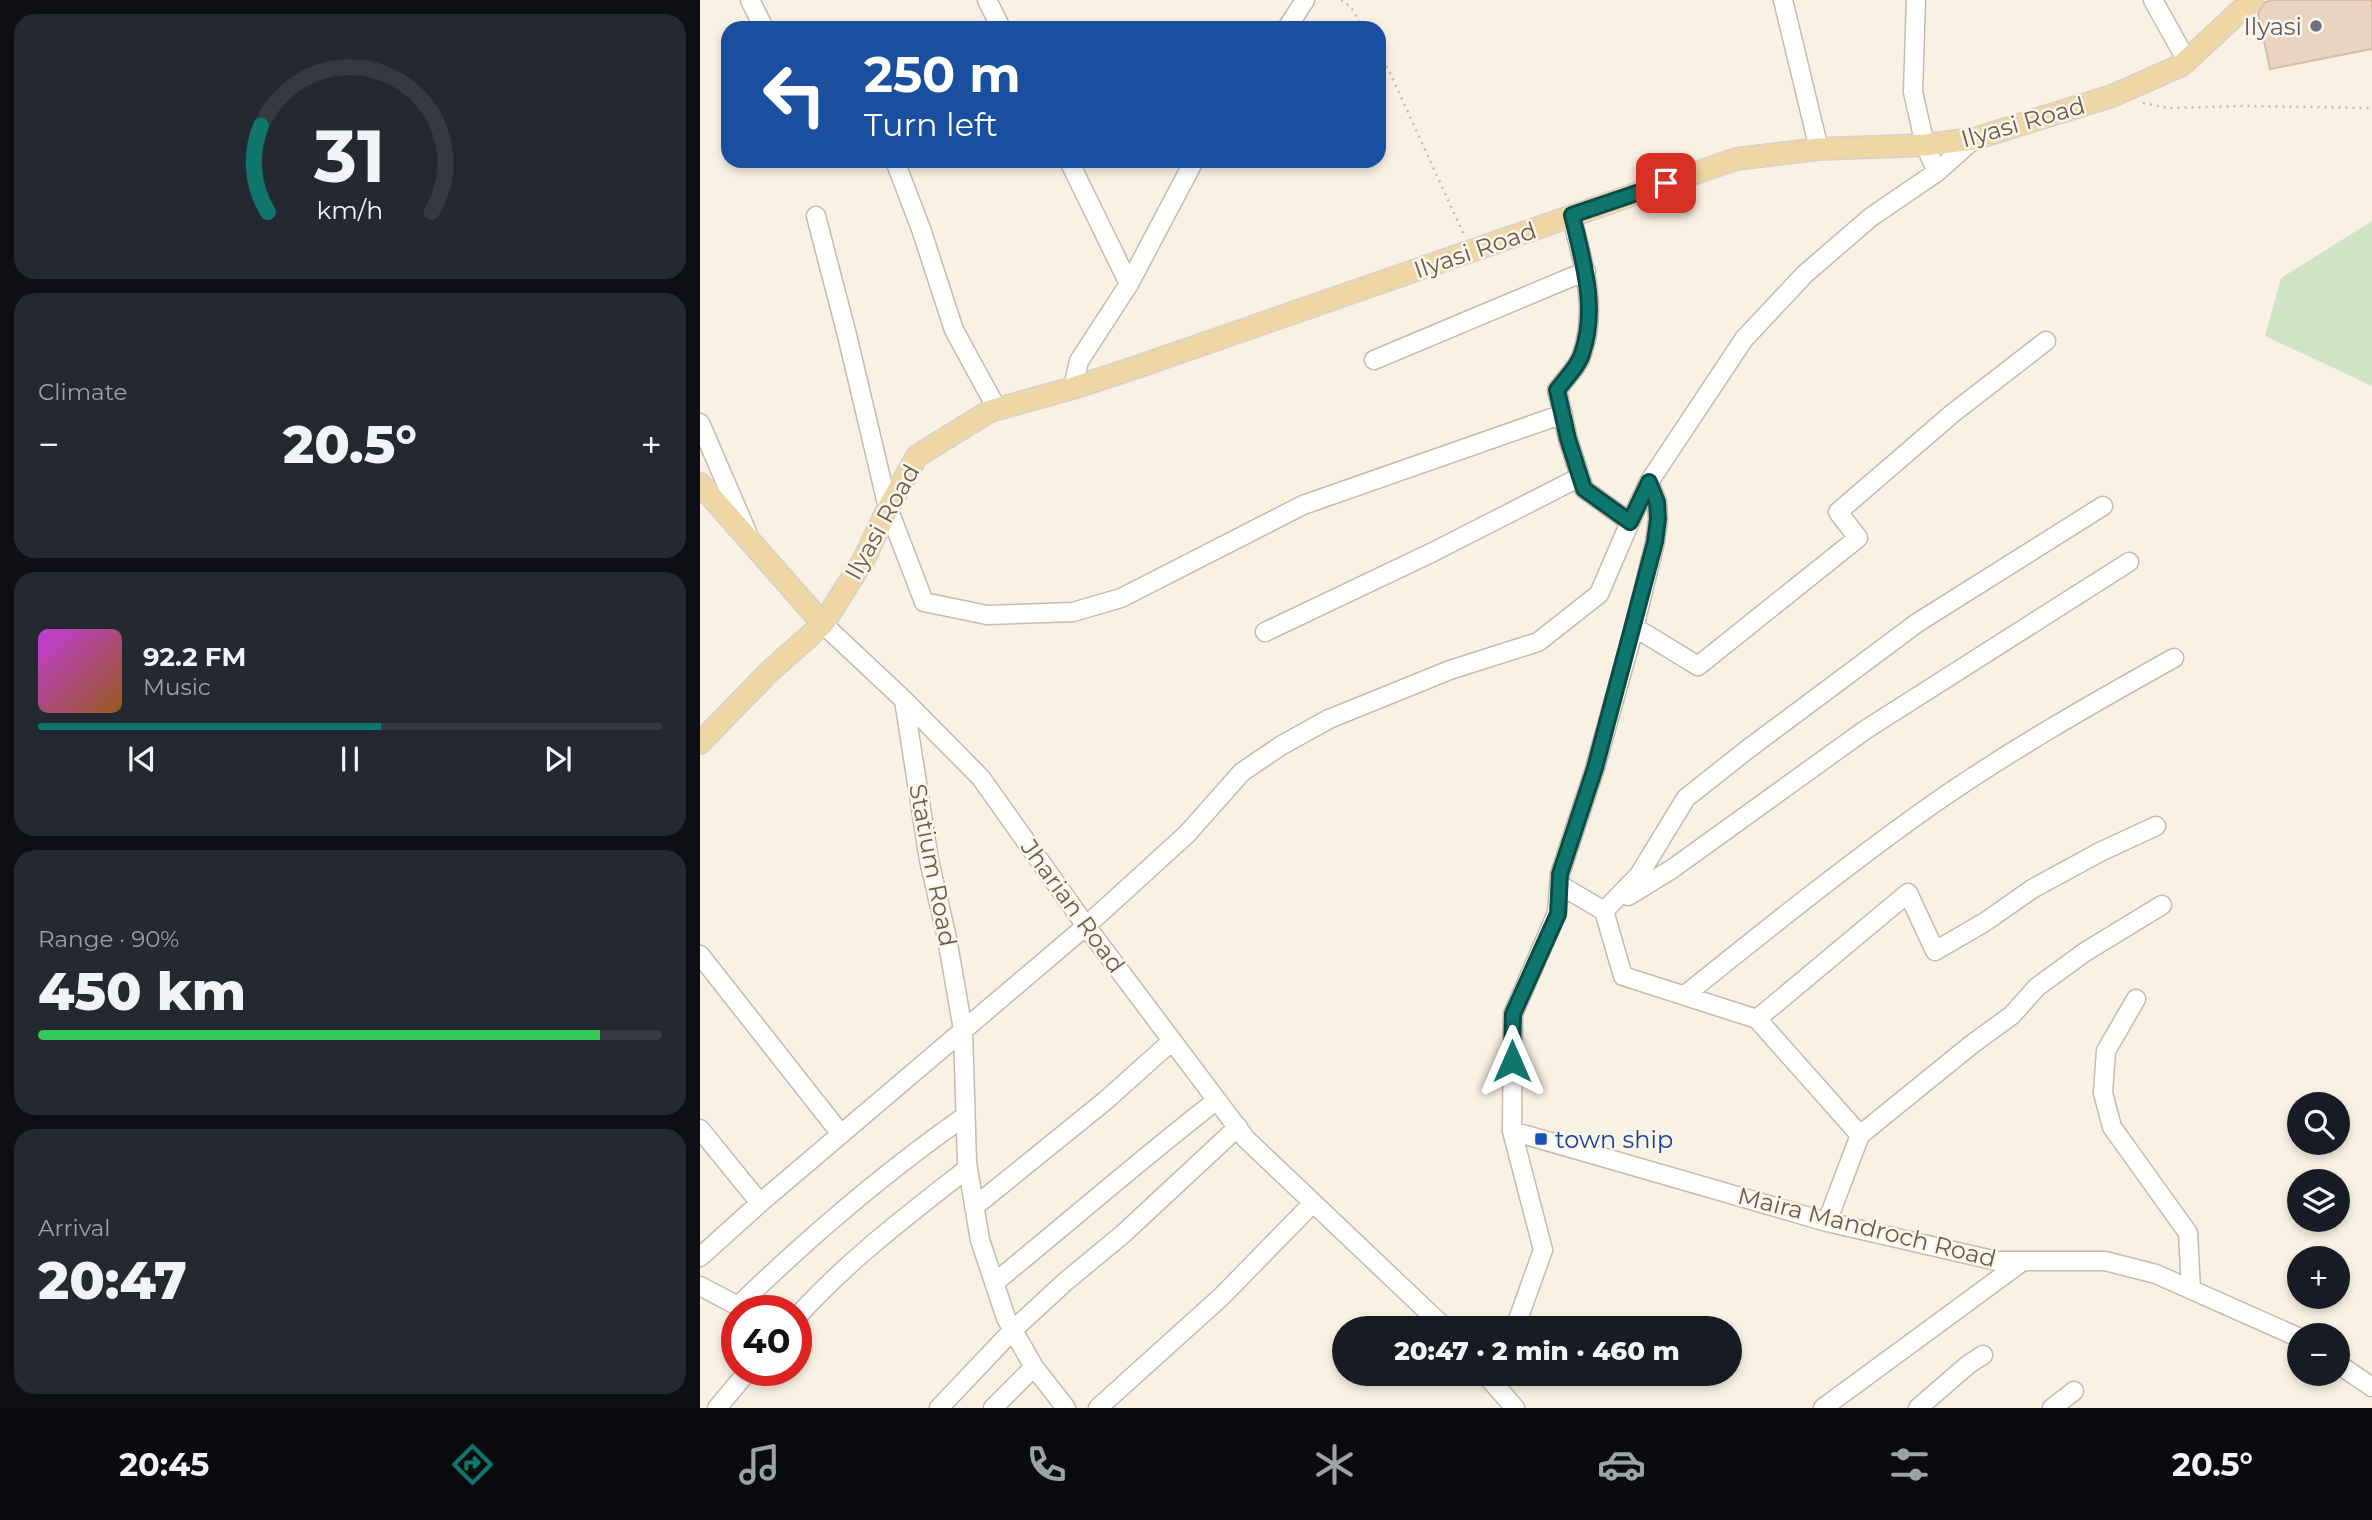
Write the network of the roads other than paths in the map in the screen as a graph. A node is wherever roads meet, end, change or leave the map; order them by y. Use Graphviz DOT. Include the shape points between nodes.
graph roads {
  1 [pos="750,0"];
  2 [pos="987,0"];
  3 [pos="1305,0"];
  4 [pos="1783,0"];
  5 [pos="1916,0"];
  6 [pos="2153,0"];
  7 [pos="2252,0"];
  8 [pos="760,21"];
  9 [pos="998,21"];
  10 [pos="1292,21"];
  11 [pos="2187,61"];
  12 [pos="1974,139"];
  13 [pos="1925,145"];
  14 [pos="1819,149"];
  15 [pos="898,168"];
  16 [pos="1072,168"];
  17 [pos="1190,168"];
  18 [pos="1937,172"];
  19 [pos="1572,215"];
  20 [pos="816,216"];
  21 [pos="1586,271"];
  22 [pos="1129,284"];
  23 [pos="2046,341"];
  24 [pos="1374,360"];
  25 [pos="1073,388"];
  26 [pos="997,409"];
  27 [pos="1563,414"];
  28 [pos="700,423"];
  29 [pos="1580,478"];
  30 [pos="1649,482"];
  31 [pos="700,484"];
  32 [pos="2103,506"];
  33 [pos="888,508"];
  34 [pos="1630,522"];
  35 [pos="752,543"];
  36 [pos="2129,562"];
  37 [pos="823,624"];
  38 [pos="1634,627"];
  39 [pos="1265,632"];
  40 [pos="2174,658"];
  41 [pos="904,700"];
  42 [pos="700,743"];
  43 [pos="2157,826"];
  44 [pos="1560,885"];
  45 [pos="2162,905"];
  46 [pos="1604,911"];
  47 [pos="1086,926"];
  48 [pos="700,955"];
  49 [pos="1685,995"];
  50 [pos="2136,999"];
  51 [pos="1757,1019"];
  52 [pos="963,1030"];
  53 [pos="1172,1041"];
  54 [pos="1217,1100"];
  55 [pos="965,1116"];
  56 [pos="1238,1127"];
  57 [pos="700,1129"];
  58 [pos="1512,1131"];
  59 [pos="841,1134"];
  60 [pos="1860,1135"];
  61 [pos="968,1168"];
  62 [pos="760,1203"];
  63 [pos="1313,1203"];
  64 [pos="974,1207"];
  65 [pos="1827,1222"];
  66 [pos="700,1257"];
  67 [pos="2023,1261"];
  68 [pos="994,1283"];
  69 [pos="700,1286"];
  70 [pos="2191,1289"];
  71 [pos="812,1300"];
  72 [pos="1432,1316"];
  73 [pos="1519,1316"];
  74 [pos="1013,1330"];
  75 [pos="2287,1332"];
  76 [pos="1983,1355"];
  77 [pos="1034,1367"];
  78 [pos="2350,1372"];
  79 [pos="736,1386"];
  80 [pos="1499,1386"];
  81 [pos="2372,1387"];
  82 [pos="2074,1391"];
  83 [pos="717,1408"];
  84 [pos="939,1408"];
  85 [pos="993,1408"];
  86 [pos="1066,1408"];
  87 [pos="1098,1408"];
  88 [pos="1515,1408"];
  89 [pos="1823,1408"];
  90 [pos="1918,1408"];
  91 [pos="2052,1408"];
  1 -- 8 [label="street"];
  2 -- 9 [label="street"];
  3 -- 10 [label="street"];
  4 -- 14 [label="street"];
  5 -- 13 [label="street" via="1913,92"];
  6 -- 11 [label="street"];
  7 -- 11 [label="main road, Ilyasi Road"];
  11 -- 12 [label="main road, Ilyasi Road" via="2112,96"];
  12 -- 13 [label="main road, Ilyasi Road"];
  12 -- 18 [label="street"];
  13 -- 14 [label="main road, Ilyasi Road"];
  13 -- 18 [label="street"];
  14 -- 19 [label="main road, Ilyasi Road" via="1736,159"];
  15 -- 26 [label="street" via="954,330"];
  16 -- 22 [label="street"];
  17 -- 22 [label="street"];
  18 -- 30 [label="street" via="1852,233 1805,274 1744,339"];
  19 -- 21 [label="street"];
  19 -- 25 [label="main road, Ilyasi Road"];
  20 -- 33 [label="street"];
  21 -- 24 [label="street"];
  21 -- 27 [label="street" via="1590,315 1582,356 1557,390"];
  22 -- 25 [label="street" via="1079,361"];
  23 -- 38 [label="street" via="1953,412 1838,512 1858,538 1698,666"];
  25 -- 26 [label="main road, Ilyasi Road"];
  26 -- 33 [label="main road, Ilyasi Road" via="917,456"];
  27 -- 29 [label="street"];
  27 -- 33 [label="street" via="1303,505 1121,598 1073,612 987,615 924,602"];
  28 -- 35 [label="street"];
  29 -- 34 [label="street" via="1584,489"];
  29 -- 39 [label="street"];
  30 -- 34 [label="street"];
  30 -- 38 [label="street" via="1658,519"];
  31 -- 35 [label="main road, Jharian Road"];
  32 -- 46 [label="street" via="1917,623 1685,798 1639,875"];
  33 -- 37 [label="main road, Ilyasi Road" via="864,559"];
  34 -- 47 [label="street" via="1600,594 1538,642 1450,670 1329,719 1282,745 1242,772 1187,834"];
  35 -- 37 [label="main road, Jharian Road"];
  36 -- 46 [label="street" via="1865,730 1672,869"];
  37 -- 41 [label="street, Jharian Road"];
  37 -- 42 [label="main road, Ilyasi Road"];
  38 -- 44 [label="street"];
  40 -- 49 [label="street" via="1934,804"];
  41 -- 47 [label="street, Jharian Road" via="981,778"];
  41 -- 52 [label="street, Statium Road"];
  43 -- 51 [label="street" via="2032,888 1935,951 1908,893"];
  44 -- 46 [label="street"];
  44 -- 58 [label="street" via="1558,914 1513,1014"];
  45 -- 60 [label="street" via="2037,987 2011,1015"];
  46 -- 49 [label="street" via="1623,976"];
  47 -- 52 [label="street"];
  47 -- 53 [label="street, Jharian Road"];
  48 -- 59 [label="street"];
  49 -- 51 [label="street"];
  50 -- 70 [label="street" via="2106,1051 2103,1093 2112,1127 2188,1233"];
  51 -- 60 [label="street"];
  52 -- 55 [label="street, Statium Road"];
  52 -- 59 [label="street"];
  53 -- 54 [label="street, Jharian Road"];
  53 -- 64 [label="street"];
  54 -- 56 [label="street, Jharian Road"];
  54 -- 68 [label="street"];
  55 -- 61 [label="street, Statium Road"];
  55 -- 69 [label="street" via="910,1155 795,1251 738,1306"];
  56 -- 63 [label="street, Jharian Road"];
  56 -- 74 [label="street"];
  57 -- 62 [label="street"];
  58 -- 65 [label="street, Maira Mandroch Road"];
  58 -- 73 [label="street" via="1542,1250"];
  59 -- 62 [label="street"];
  60 -- 65 [label="street"];
  61 -- 64 [label="street, Statium Road"];
  61 -- 71 [label="street" via="884,1234"];
  62 -- 66 [label="street"];
  63 -- 72 [label="street, Jharian Road"];
  63 -- 87 [label="street" via="1221,1297"];
  64 -- 68 [label="street, Statium Road"];
  65 -- 67 [label="street, Maira Mandroch Road" via="1997,1261"];
  67 -- 70 [label="street, Maira Mandroch Road" via="2105,1261"];
  67 -- 89 [label="street"];
  68 -- 74 [label="street, Statium Road"];
  70 -- 75 [label="street, Maira Mandroch Road"];
  74 -- 77 [label="street, Statium Road"];
  74 -- 84 [label="street"];
  76 -- 90 [label="street"];
  77 -- 85 [label="street"];
  77 -- 86 [label="street, Statium Road"];
  78 -- 81 [label="street"];
  79 -- 83 [label="street"];
  80 -- 88 [label="street"];
  82 -- 91 [label="street"];
}
